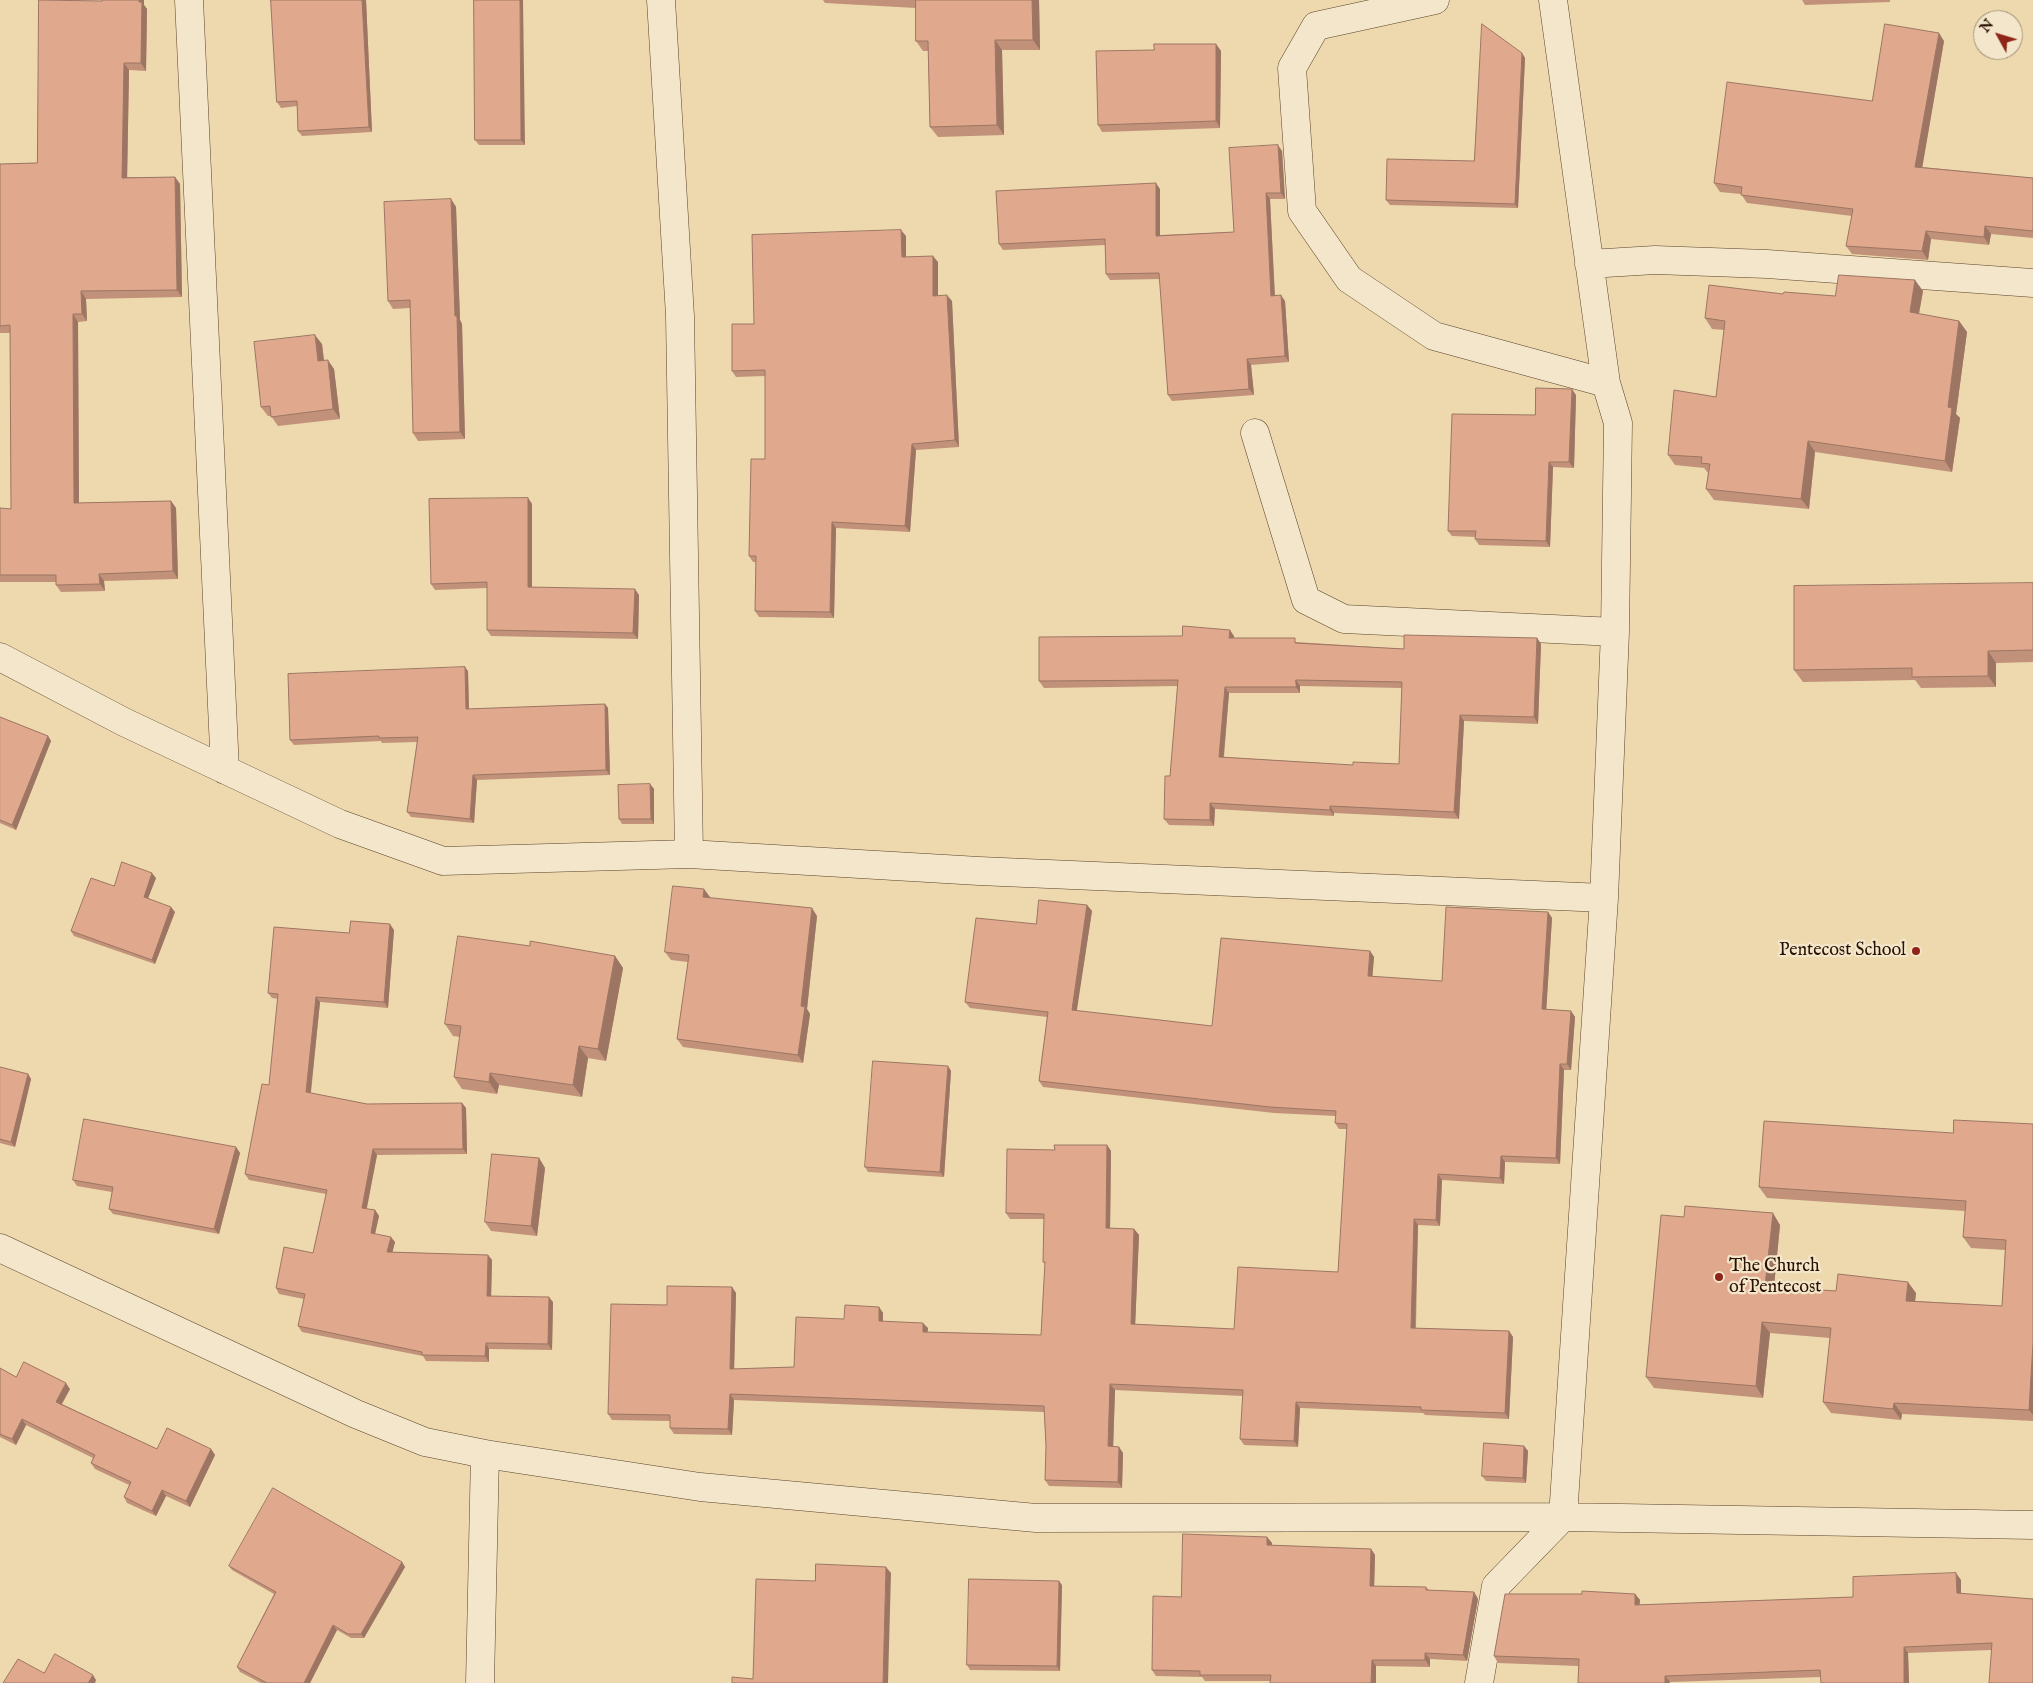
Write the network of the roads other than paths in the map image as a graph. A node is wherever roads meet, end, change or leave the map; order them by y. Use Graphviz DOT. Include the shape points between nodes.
graph roads {
  1 [pos="189,0"];
  2 [pos="661,0"];
  3 [pos="1435,0"];
  4 [pos="1552,0"];
  5 [pos="1589,264"];
  6 [pos="2033,283"];
  7 [pos="1606,383"];
  8 [pos="1255,433"];
  9 [pos="1615,632"];
  10 [pos="0,657"];
  11 [pos="225,770"];
  12 [pos="689,854"];
  13 [pos="1604,898"];
  14 [pos="0,1248"];
  15 [pos="486,1454"];
  16 [pos="1563,1517"];
  17 [pos="2033,1526"];
  18 [pos="480,1683"];
  19 [pos="1479,1683"];
  1 -- 11 [label="street"];
  2 -- 12 [label="street" via="680,316"];
  3 -- 7 [label="street" via="1316,26 1292,68 1302,211 1349,279 1434,336"];
  4 -- 5 [label="street"];
  5 -- 6 [label="street" via="1655,260 1767,264"];
  5 -- 7 [label="street"];
  7 -- 9 [label="street" via="1618,423"];
  8 -- 9 [label="street" via="1306,600 1344,619"];
  9 -- 13 [label="street"];
  10 -- 11 [label="street"];
  11 -- 12 [label="street" via="340,824 443,861"];
  12 -- 13 [label="street" via="979,871"];
  13 -- 16 [label="street"];
  14 -- 15 [label="street" via="356,1414 425,1442"];
  15 -- 16 [label="street" via="700,1487 1036,1518"];
  15 -- 18 [label="street"];
  16 -- 17 [label="street"];
  16 -- 19 [label="street" via="1496,1586"];
}
